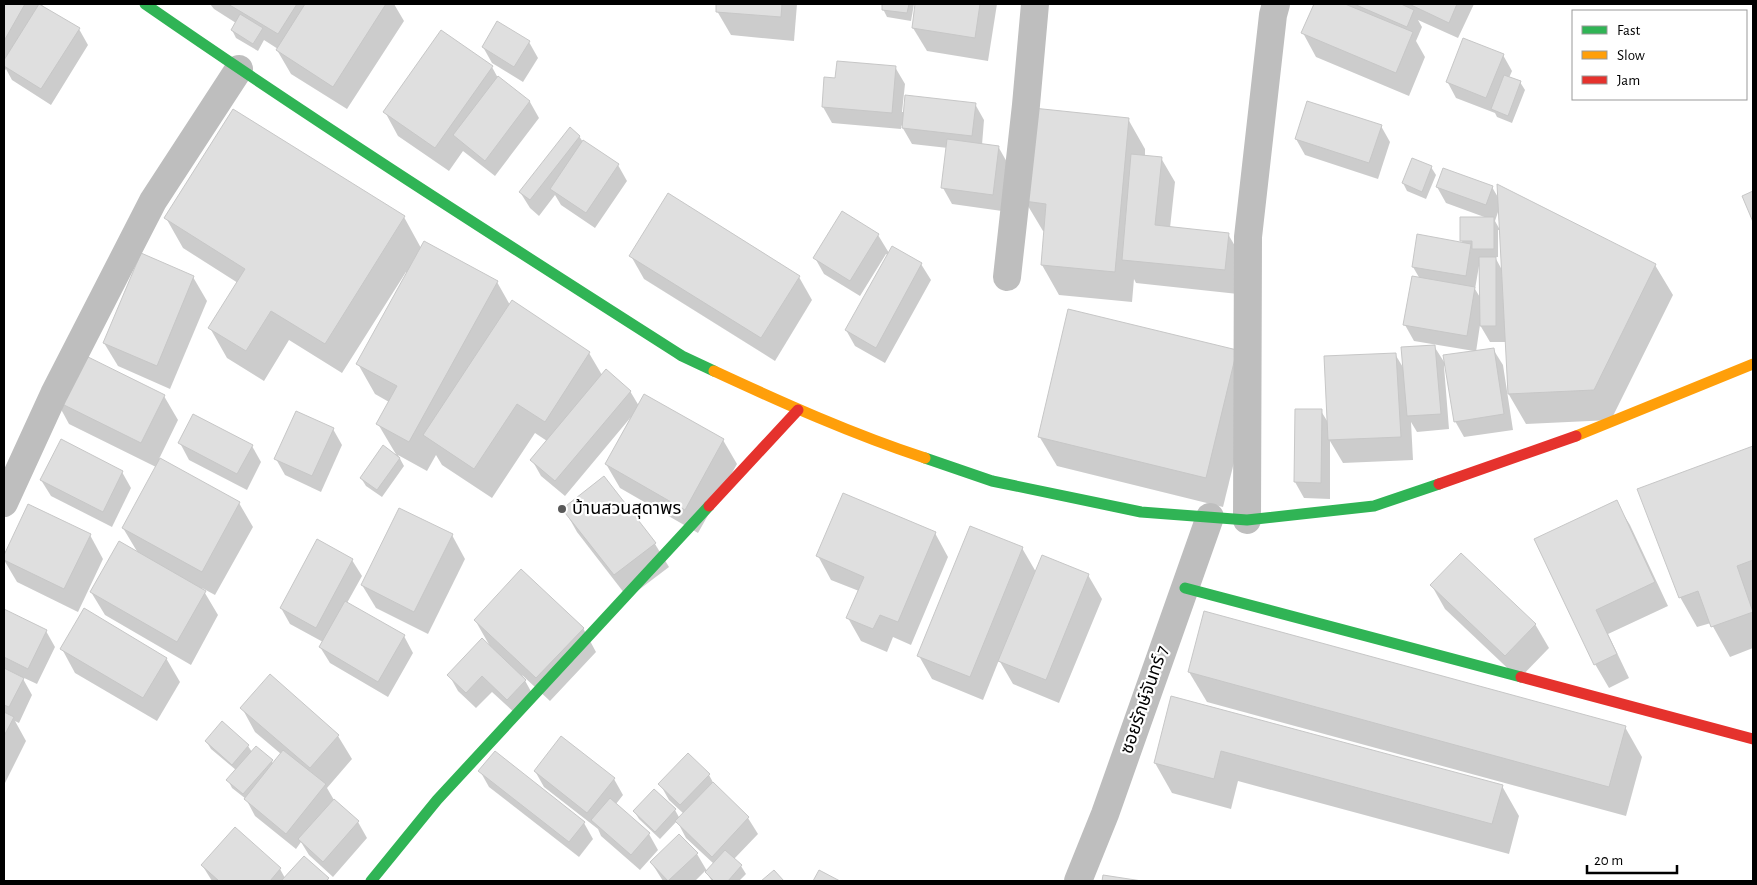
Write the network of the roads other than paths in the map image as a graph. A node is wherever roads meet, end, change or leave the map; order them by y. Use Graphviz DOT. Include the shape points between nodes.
graph roads {
  1 [pos="144,4"];
  2 [pos="1035,4"];
  3 [pos="1276,4"];
  4 [pos="239,69"];
  5 [pos="1007,277"];
  6 [pos="1753,364"];
  7 [pos="798,410"];
  8 [pos="4,504"];
  9 [pos="1210,517"];
  10 [pos="1247,520"];
  11 [pos="1184,588"];
  12 [pos="1753,739"];
  13 [pos="371,881"];
  14 [pos="1078,881"];
  1 -- 4 [label="main road"];
  2 -- 5 [label="street"];
  3 -- 10 [label="street" via="1248,237"];
  4 -- 7 [label="main road" via="682,356"];
  4 -- 8 [label="street" via="153,201 54,394"];
  6 -- 10 [label="main road" via="1559,443 1374,506"];
  7 -- 9 [label="main road" via="874,441 992,481 1141,512"];
  7 -- 13 [label="main road" via="437,800"];
  9 -- 10 [label="main road"];
  9 -- 11 [label="street, ซอยรักษ์จันทร์ 7"];
  11 -- 12 [label="main road"];
  11 -- 14 [label="street, ซอยรักษ์จันทร์ 7" via="1105,814"];
}
